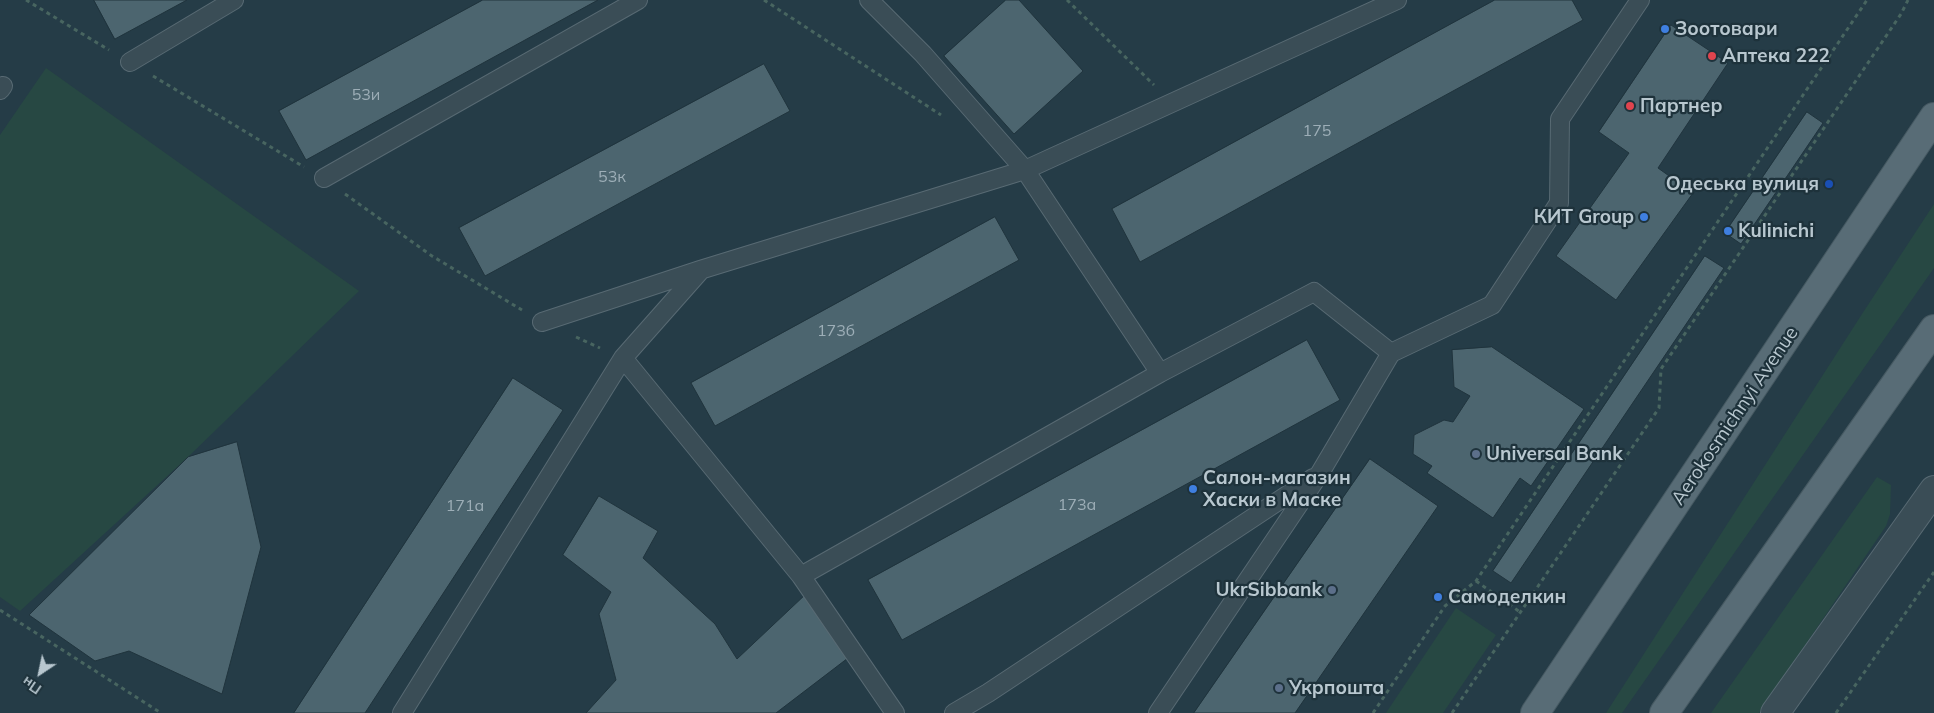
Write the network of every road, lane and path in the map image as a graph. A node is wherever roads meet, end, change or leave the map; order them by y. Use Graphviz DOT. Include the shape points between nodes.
graph roads {
  1 [pos="234,0"];
  2 [pos="638,0"];
  3 [pos="764,0"];
  4 [pos="869,0"];
  5 [pos="1397,0"];
  6 [pos="1640,0"];
  7 [pos="1867,0"];
  8 [pos="1908,0"];
  9 [pos="1069,1"];
  10 [pos="130,62"];
  11 [pos="1172,103"];
  12 [pos="944,117"];
  13 [pos="1934,117"];
  14 [pos="1025,170"];
  15 [pos="324,178"];
  16 [pos="700,270"];
  17 [pos="542,322"];
  18 [pos="1934,329"];
  19 [pos="1391,353"];
  20 [pos="623,358"];
  21 [pos="1160,373"];
  22 [pos="1320,474"];
  23 [pos="1933,493"];
  24 [pos="1934,572"];
  25 [pos="801,576"];
  26 [pos="1476,581"];
  27 [pos="0,610"];
  28 [pos="1520,612"];
  29 [pos="160,713"];
  30 [pos="402,713"];
  31 [pos="895,713"];
  32 [pos="954,713"];
  33 [pos="1158,713"];
  34 [pos="1373,713"];
  35 [pos="1452,713"];
  36 [pos="1535,713"];
  37 [pos="1664,713"];
  38 [pos="1776,713"];
  39 [pos="1836,713"];
  1 -- 10 [label="lane"];
  2 -- 15 [label="lane"];
  3 -- 12 [label="path"];
  4 -- 14 [label="lane" via="922,54"];
  5 -- 11 [label="lane"];
  6 -- 19 [label="lane" via="1560,119 1559,203 1492,305"];
  7 -- 26 [label="path"];
  8 -- 28 [label="path" via="1661,369 1658,408"];
  9 -- 11 [label="path"];
  11 -- 14 [label="lane"];
  13 -- 36 [label="main road, Aerokosmichnyi Avenue"];
  14 -- 16 [label="lane"];
  14 -- 21 [label="lane"];
  16 -- 17 [label="lane"];
  16 -- 20 [label="lane"];
  18 -- 37 [label="main road"];
  19 -- 21 [label="lane" via="1314,292"];
  19 -- 22 [label="lane"];
  20 -- 25 [label="lane"];
  20 -- 30 [label="lane"];
  21 -- 25 [label="lane"];
  22 -- 32 [label="lane"];
  22 -- 33 [label="lane"];
  23 -- 38 [label="street"];
  24 -- 39 [label="path"];
  25 -- 31 [label="lane"];
  26 -- 28 [label="path"];
  26 -- 34 [label="path" via="1445,606"];
  27 -- 29 [label="path"];
  28 -- 35 [label="path"];
}
